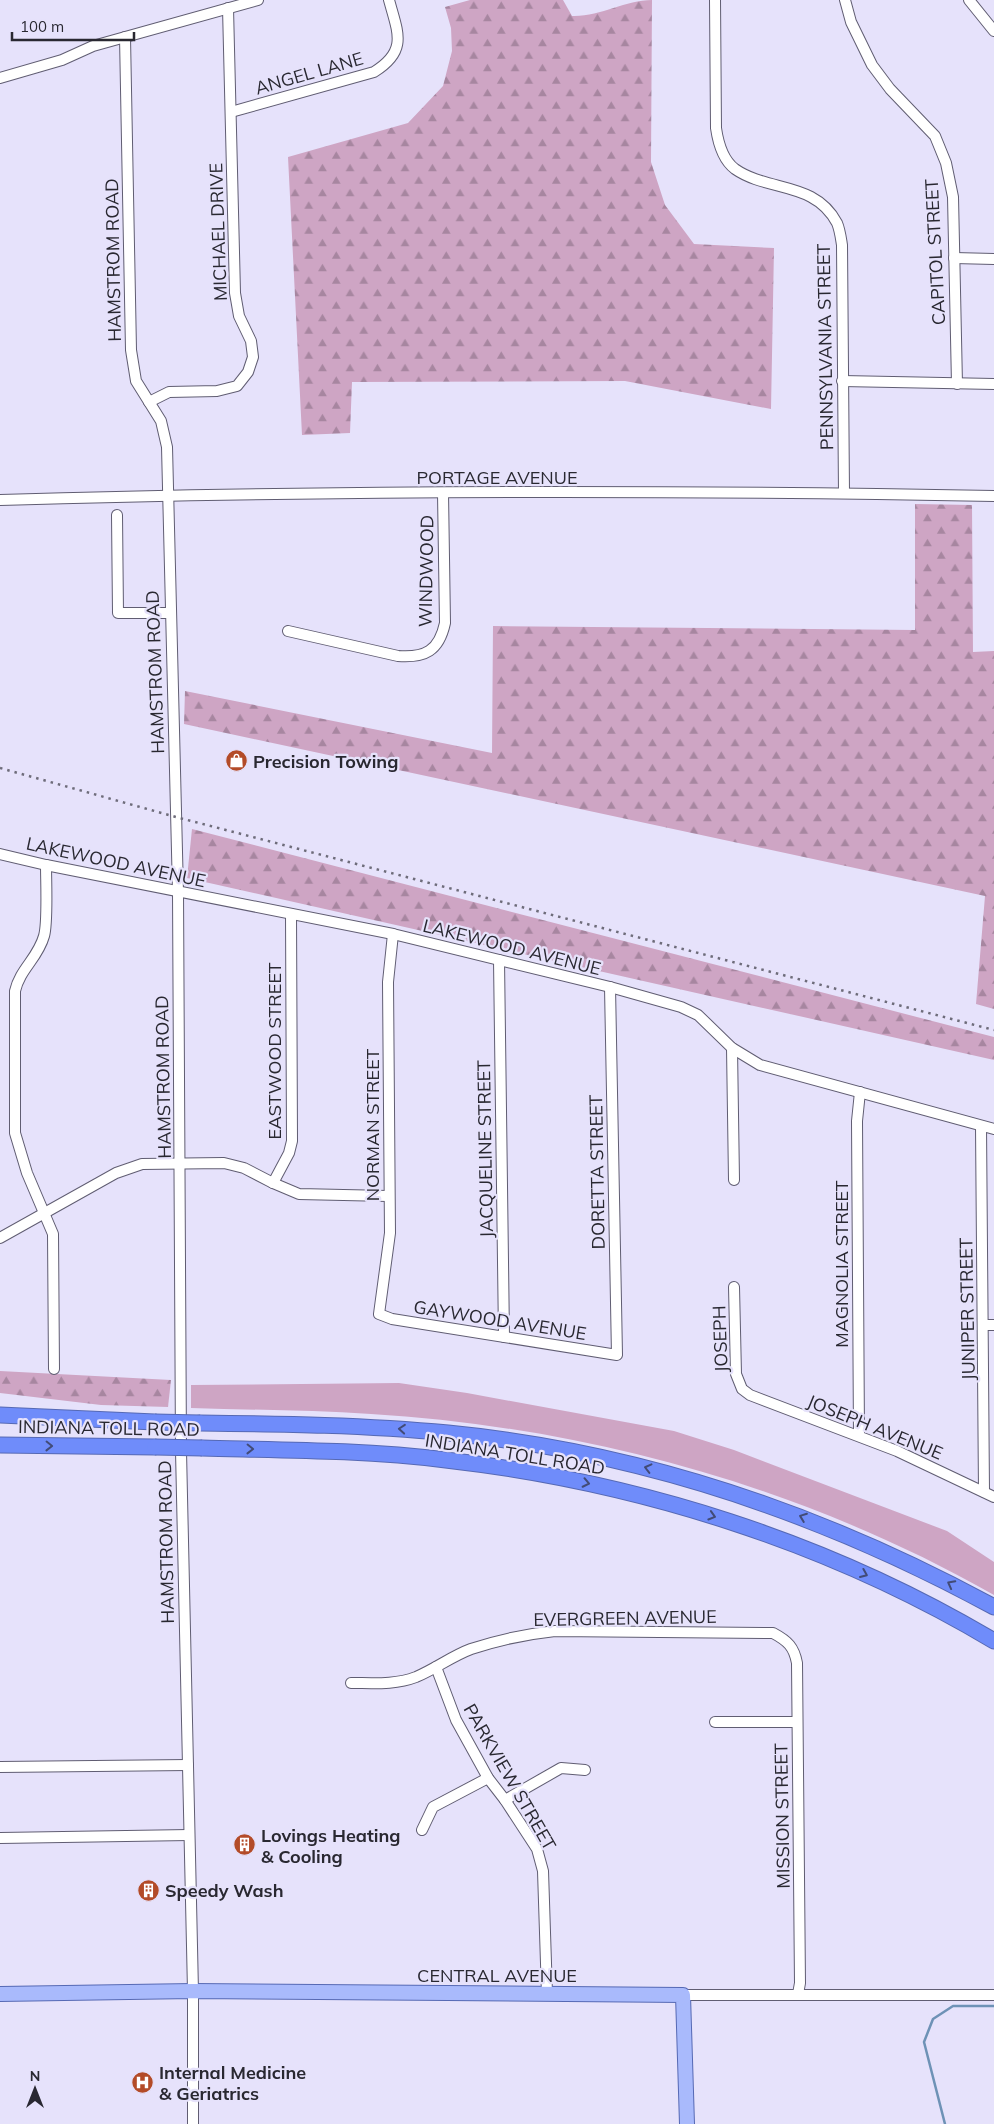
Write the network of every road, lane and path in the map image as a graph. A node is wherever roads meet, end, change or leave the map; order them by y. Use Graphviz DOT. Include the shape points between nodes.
graph roads {
  1 [pos="258,0"];
  2 [pos="389,0"];
  3 [pos="715,0"];
  4 [pos="845,0"];
  5 [pos="969,0"];
  6 [pos="228,8"];
  7 [pos="994,31"];
  8 [pos="125,37"];
  9 [pos="0,78"];
  10 [pos="231,112"];
  11 [pos="954,258"];
  12 [pos="994,259"];
  13 [pos="842,381"];
  14 [pos="957,384"];
  15 [pos="994,384"];
  16 [pos="149,402"];
  17 [pos="443,493"];
  18 [pos="844,493"];
  19 [pos="167,495"];
  20 [pos="994,496"];
  21 [pos="0,500"];
  22 [pos="117,515"];
  23 [pos="170,613"];
  24 [pos="288,632"];
  25 [pos="0,854"];
  26 [pos="46,865"];
  27 [pos="178,892"];
  28 [pos="291,914"];
  29 [pos="393,934"];
  30 [pos="500,960"];
  31 [pos="610,987"];
  32 [pos="732,1048"];
  33 [pos="860,1092"];
  34 [pos="982,1126"];
  35 [pos="994,1129"];
  36 [pos="180,1164"];
  37 [pos="734,1180"];
  38 [pos="273,1183"];
  39 [pos="388,1196"];
  40 [pos="45,1212"];
  41 [pos="0,1238"];
  42 [pos="734,1287"];
  43 [pos="379,1314"];
  44 [pos="989,1325"];
  45 [pos="504,1337"];
  46 [pos="617,1355"];
  47 [pos="54,1369"];
  48 [pos="742,1389"];
  49 [pos="0,1416"];
  50 [pos="858,1435"];
  51 [pos="989,1435"];
  52 [pos="0,1445"];
  53 [pos="984,1492"];
  54 [pos="994,1497"];
  55 [pos="994,1607"];
  56 [pos="786,1640"];
  57 [pos="994,1641"];
  58 [pos="436,1668"];
  59 [pos="351,1683"];
  60 [pos="715,1722"];
  61 [pos="797,1722"];
  62 [pos="188,1765"];
  63 [pos="0,1767"];
  64 [pos="585,1770"];
  65 [pos="488,1778"];
  66 [pos="505,1800"];
  67 [pos="422,1830"];
  68 [pos="189,1835"];
  69 [pos="0,1838"];
  70 [pos="193,1991"];
  71 [pos="0,1994"];
  72 [pos="547,1994"];
  73 [pos="683,1994"];
  74 [pos="798,1994"];
  75 [pos="994,1995"];
  76 [pos="193,2124"];
  77 [pos="687,2124"];
  1 -- 6 [label="street"];
  2 -- 10 [label="street, ANGEL LANE" via="398,34 396,49 388,63 374,72"];
  3 -- 13 [label="street, PENNSYLVANIA STREET" via="716,128 724,156 734,168 754,179 803,192 822,204 837,224 842,245"];
  4 -- 11 [label="street, CAPITOL STREET" via="851,22 872,65 935,136 941,148 952,197"];
  5 -- 7 [label="street"];
  6 -- 8 [label="street"];
  6 -- 10 [label="street, MICHAEL DRIVE"];
  8 -- 9 [label="street"];
  8 -- 16 [label="street, HAMSTROM ROAD" via="131,350 136,381"];
  10 -- 16 [label="street, MICHAEL DRIVE" via="235,294 253,357 248,372 237,386 217,391 169,392"];
  11 -- 12 [label="street"];
  11 -- 14 [label="street, CAPITOL STREET"];
  13 -- 14 [label="street"];
  13 -- 18 [label="street, PENNSYLVANIA STREET"];
  14 -- 15 [label="street"];
  16 -- 19 [label="street, HAMSTROM ROAD" via="161,422 167,447"];
  17 -- 18 [label="street, PORTAGE AVENUE"];
  17 -- 19 [label="street, PORTAGE AVENUE"];
  17 -- 24 [label="street, WINDWOOD" via="445,623 436,646 413,657 398,656"];
  18 -- 20 [label="street, PORTAGE AVENUE"];
  19 -- 21 [label="street, PORTAGE AVENUE"];
  19 -- 23 [label="street, HAMSTROM ROAD"];
  22 -- 23 [label="street" via="118,613"];
  23 -- 27 [label="street, HAMSTROM ROAD"];
  25 -- 26 [label="street, LAKEWOOD AVENUE"];
  26 -- 27 [label="street, LAKEWOOD AVENUE"];
  26 -- 40 [label="street" via="45,935 18,978 15,991 15,1133 27,1173"];
  27 -- 28 [label="street, LAKEWOOD AVENUE"];
  27 -- 36 [label="street, HAMSTROM ROAD"];
  28 -- 29 [label="street, LAKEWOOD AVENUE"];
  28 -- 38 [label="street, EASTWOOD STREET" via="292,1141 285,1163"];
  29 -- 30 [label="street, LAKEWOOD AVENUE"];
  29 -- 39 [label="street, NORMAN STREET" via="388,982"];
  30 -- 31 [label="street, LAKEWOOD AVENUE"];
  30 -- 45 [label="street, JACQUELINE STREET"];
  31 -- 32 [label="street, LAKEWOOD AVENUE" via="698,1015"];
  31 -- 46 [label="street, DORETTA STREET"];
  32 -- 33 [label="street, LAKEWOOD AVENUE" via="760,1065"];
  32 -- 37 [label="street"];
  33 -- 34 [label="street, LAKEWOOD AVENUE"];
  33 -- 50 [label="street, MAGNOLIA STREET" via="857,1121"];
  34 -- 35 [label="street, LAKEWOOD AVENUE"];
  34 -- 44 [label="street, JUNIPER STREET"];
  36 -- 38 [label="street" via="234,1165"];
  36 -- 40 [label="street" via="142,1164 116,1172"];
  36 -- 62 [label="street, HAMSTROM ROAD" via="181,1451"];
  38 -- 39 [label="street" via="312,1196"];
  39 -- 43 [label="street, NORMAN STREET" via="390,1233"];
  40 -- 41 [label="street"];
  40 -- 47 [label="street" via="53,1234"];
  42 -- 48 [label="street, JOSEPH" via="736,1374"];
  43 -- 45 [label="street, GAYWOOD AVENUE" via="392,1320"];
  44 -- 51 [label="street, JUNIPER STREET"];
  45 -- 46 [label="street, GAYWOOD AVENUE"];
  48 -- 50 [label="street, JOSEPH AVENUE" via="750,1395"];
  55 -- 49 [label="highway, INDIANA TOLL ROAD, one-way, bridge" via="888,1553 782,1509 728,1490 614,1460 506,1440 368,1427"];
  50 -- 53 [label="street, JOSEPH AVENUE"];
  51 -- 53 [label="street, JUNIPER STREET"];
  52 -- 57 [label="highway, INDIANA TOLL ROAD, one-way, bridge" via="327,1450 446,1460 532,1472 610,1488 725,1520 881,1581"];
  53 -- 54 [label="street, JOSEPH AVENUE"];
  56 -- 58 [label="street, EVERGREEN AVENUE" via="773,1633 555,1631 470,1649"];
  56 -- 61 [label="street, MISSION STREET" via="795,1651 797,1663"];
  58 -- 59 [label="street, EVERGREEN AVENUE" via="392,1683"];
  58 -- 65 [label="street, PARKVIEW STREET" via="456,1720"];
  60 -- 61 [label="street"];
  61 -- 74 [label="street, MISSION STREET"];
  62 -- 63 [label="street"];
  62 -- 68 [label="street, HAMSTROM ROAD"];
  64 -- 66 [label="street" via="561,1768"];
  65 -- 66 [label="street, PARKVIEW STREET"];
  65 -- 67 [label="street" via="433,1807"];
  66 -- 72 [label="street, PARKVIEW STREET" via="537,1849 543,1871"];
  68 -- 69 [label="street"];
  68 -- 70 [label="street, HAMSTROM ROAD"];
  70 -- 71 [label="main road, CENTRAL AVENUE"];
  70 -- 72 [label="main road, CENTRAL AVENUE"];
  70 -- 76 [label="street, HAMSTROM ROAD"];
  72 -- 73 [label="main road, CENTRAL AVENUE"];
  73 -- 74 [label="street, CENTRAL AVENUE"];
  73 -- 77 [label="main road"];
  74 -- 75 [label="street, CENTRAL AVENUE"];
}
